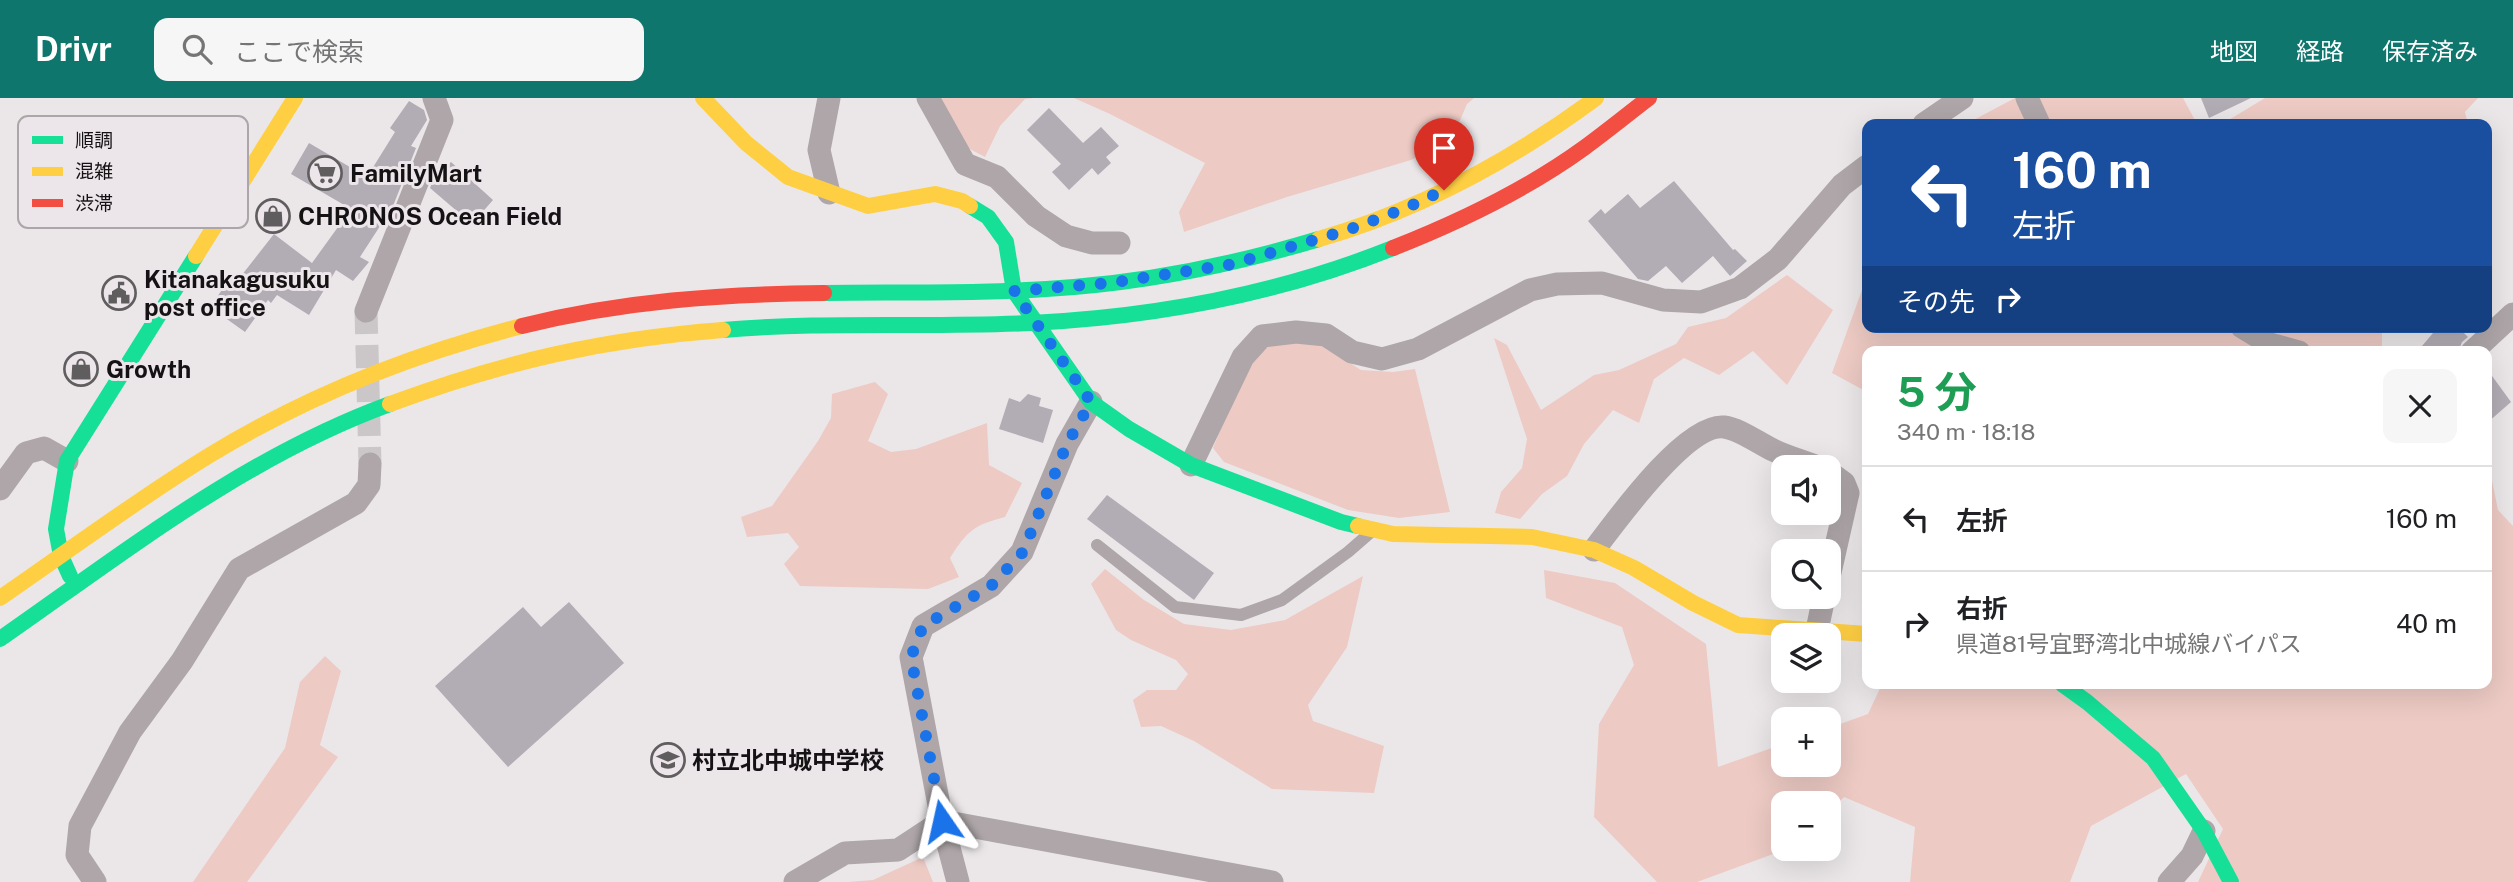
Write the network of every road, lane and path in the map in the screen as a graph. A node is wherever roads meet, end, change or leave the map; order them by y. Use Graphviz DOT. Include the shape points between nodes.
graph roads {
  1 [pos="295,98"];
  2 [pos="434,98"];
  3 [pos="704,98"];
  4 [pos="829,98"];
  5 [pos="928,98"];
  6 [pos="1596,98"];
  7 [pos="1649,98"];
  8 [pos="1962,98"];
  9 [pos="2027,98"];
  10 [pos="1931,119"];
  11 [pos="2037,119"];
  12 [pos="1862,170"];
  13 [pos="248,173"];
  14 [pos="829,193"];
  15 [pos="213,228"];
  16 [pos="1119,243"];
  17 [pos="1014,291"];
  18 [pos="366,311"];
  19 [pos="2513,314"];
  20 [pos="1036,323"];
  21 [pos="2252,333"];
  22 [pos="2277,346"];
  23 [pos="2478,346"];
  24 [pos="1091,402"];
  25 [pos="1786,455"];
  26 [pos="67,461"];
  27 [pos="370,464"];
  28 [pos="1191,465"];
  29 [pos="1841,481"];
  30 [pos="0,489"];
  31 [pos="1841,525"];
  32 [pos="1374,530"];
  33 [pos="1097,545"];
  34 [pos="1594,550"];
  35 [pos="61,556"];
  36 [pos="75,586"];
  37 [pos="0,598"];
  38 [pos="1771,627"];
  39 [pos="1841,632"];
  40 [pos="1862,634"];
  41 [pos="0,639"];
  42 [pos="2069,689"];
  43 [pos="942,821"];
  44 [pos="2204,831"];
  45 [pos="95,882"];
  46 [pos="795,882"];
  47 [pos="958,882"];
  48 [pos="1272,882"];
  49 [pos="2169,882"];
  50 [pos="2231,882"];
  1 -- 13 [label="main road"];
  2 -- 18 [label="street" via="442,120"];
  3 -- 14 [label="main road" via="746,143 788,177"];
  4 -- 14 [label="street" via="819,150"];
  5 -- 16 [label="street" via="965,164 996,177 1036,216 1066,236 1092,243"];
  6 -- 17 [label="main road" via="1511,156 1406,208 1348,230 1233,264 1110,283"];
  7 -- 20 [label="main road" via="1528,184 1412,242 1229,300"];
  8 -- 10 [label="street"];
  9 -- 11 [label="street"];
  12 -- 28 [label="street" via="1842,185 1778,259 1740,288 1701,302 1663,300 1602,283 1557,284 1530,290 1418,349 1382,359 1352,352 1326,335 1262,336 1243,357"];
  14 -- 17 [label="main road" via="868,206 935,194 962,201 988,217 1006,242"];
  15 -- 26 [label="main road"];
  17 -- 20 [label="main road"];
  17 -- 35 [label="main road" via="760,294 655,301 476,339 383,370 244,435"];
  19 -- 23 [label="street"];
  20 -- 24 [label="main road"];
  20 -- 36 [label="main road" via="659,334 552,353 448,383 281,453 200,500"];
  21 -- 22 [label="street"];
  24 -- 28 [label="main road"];
  24 -- 43 [label="street" via="1067,444 1023,552 991,586 923,626 911,657"];
  25 -- 34 [label="street" via="1715,426 1681,448 1634,496"];
  26 -- 30 [label="street" via="44,449 26,453"];
  26 -- 35 [label="main road" via="56,529"];
  27 -- 45 [label="street" via="369,485 356,503 239,569 182,661 130,732 80,826 77,855"];
  28 -- 32 [label="main road" via="1341,522"];
  29 -- 31 [label="street" via="1848,494"];
  32 -- 33 [label="lane" via="1282,600 1241,615 1175,607"];
  32 -- 34 [label="main road" via="1532,537"];
  34 -- 38 [label="main road" via="1738,625"];
  35 -- 36 [label="main road"];
  35 -- 37 [label="main road"];
  36 -- 41 [label="main road"];
  39 -- 40 [label="main road"];
  42 -- 44 [label="main road" via="2153,758"];
  43 -- 46 [label="street" via="898,850 845,853"];
  43 -- 47 [label="street"];
  43 -- 48 [label="street"];
  44 -- 49 [label="street" via="2192,856"];
  44 -- 50 [label="main road"];
}
